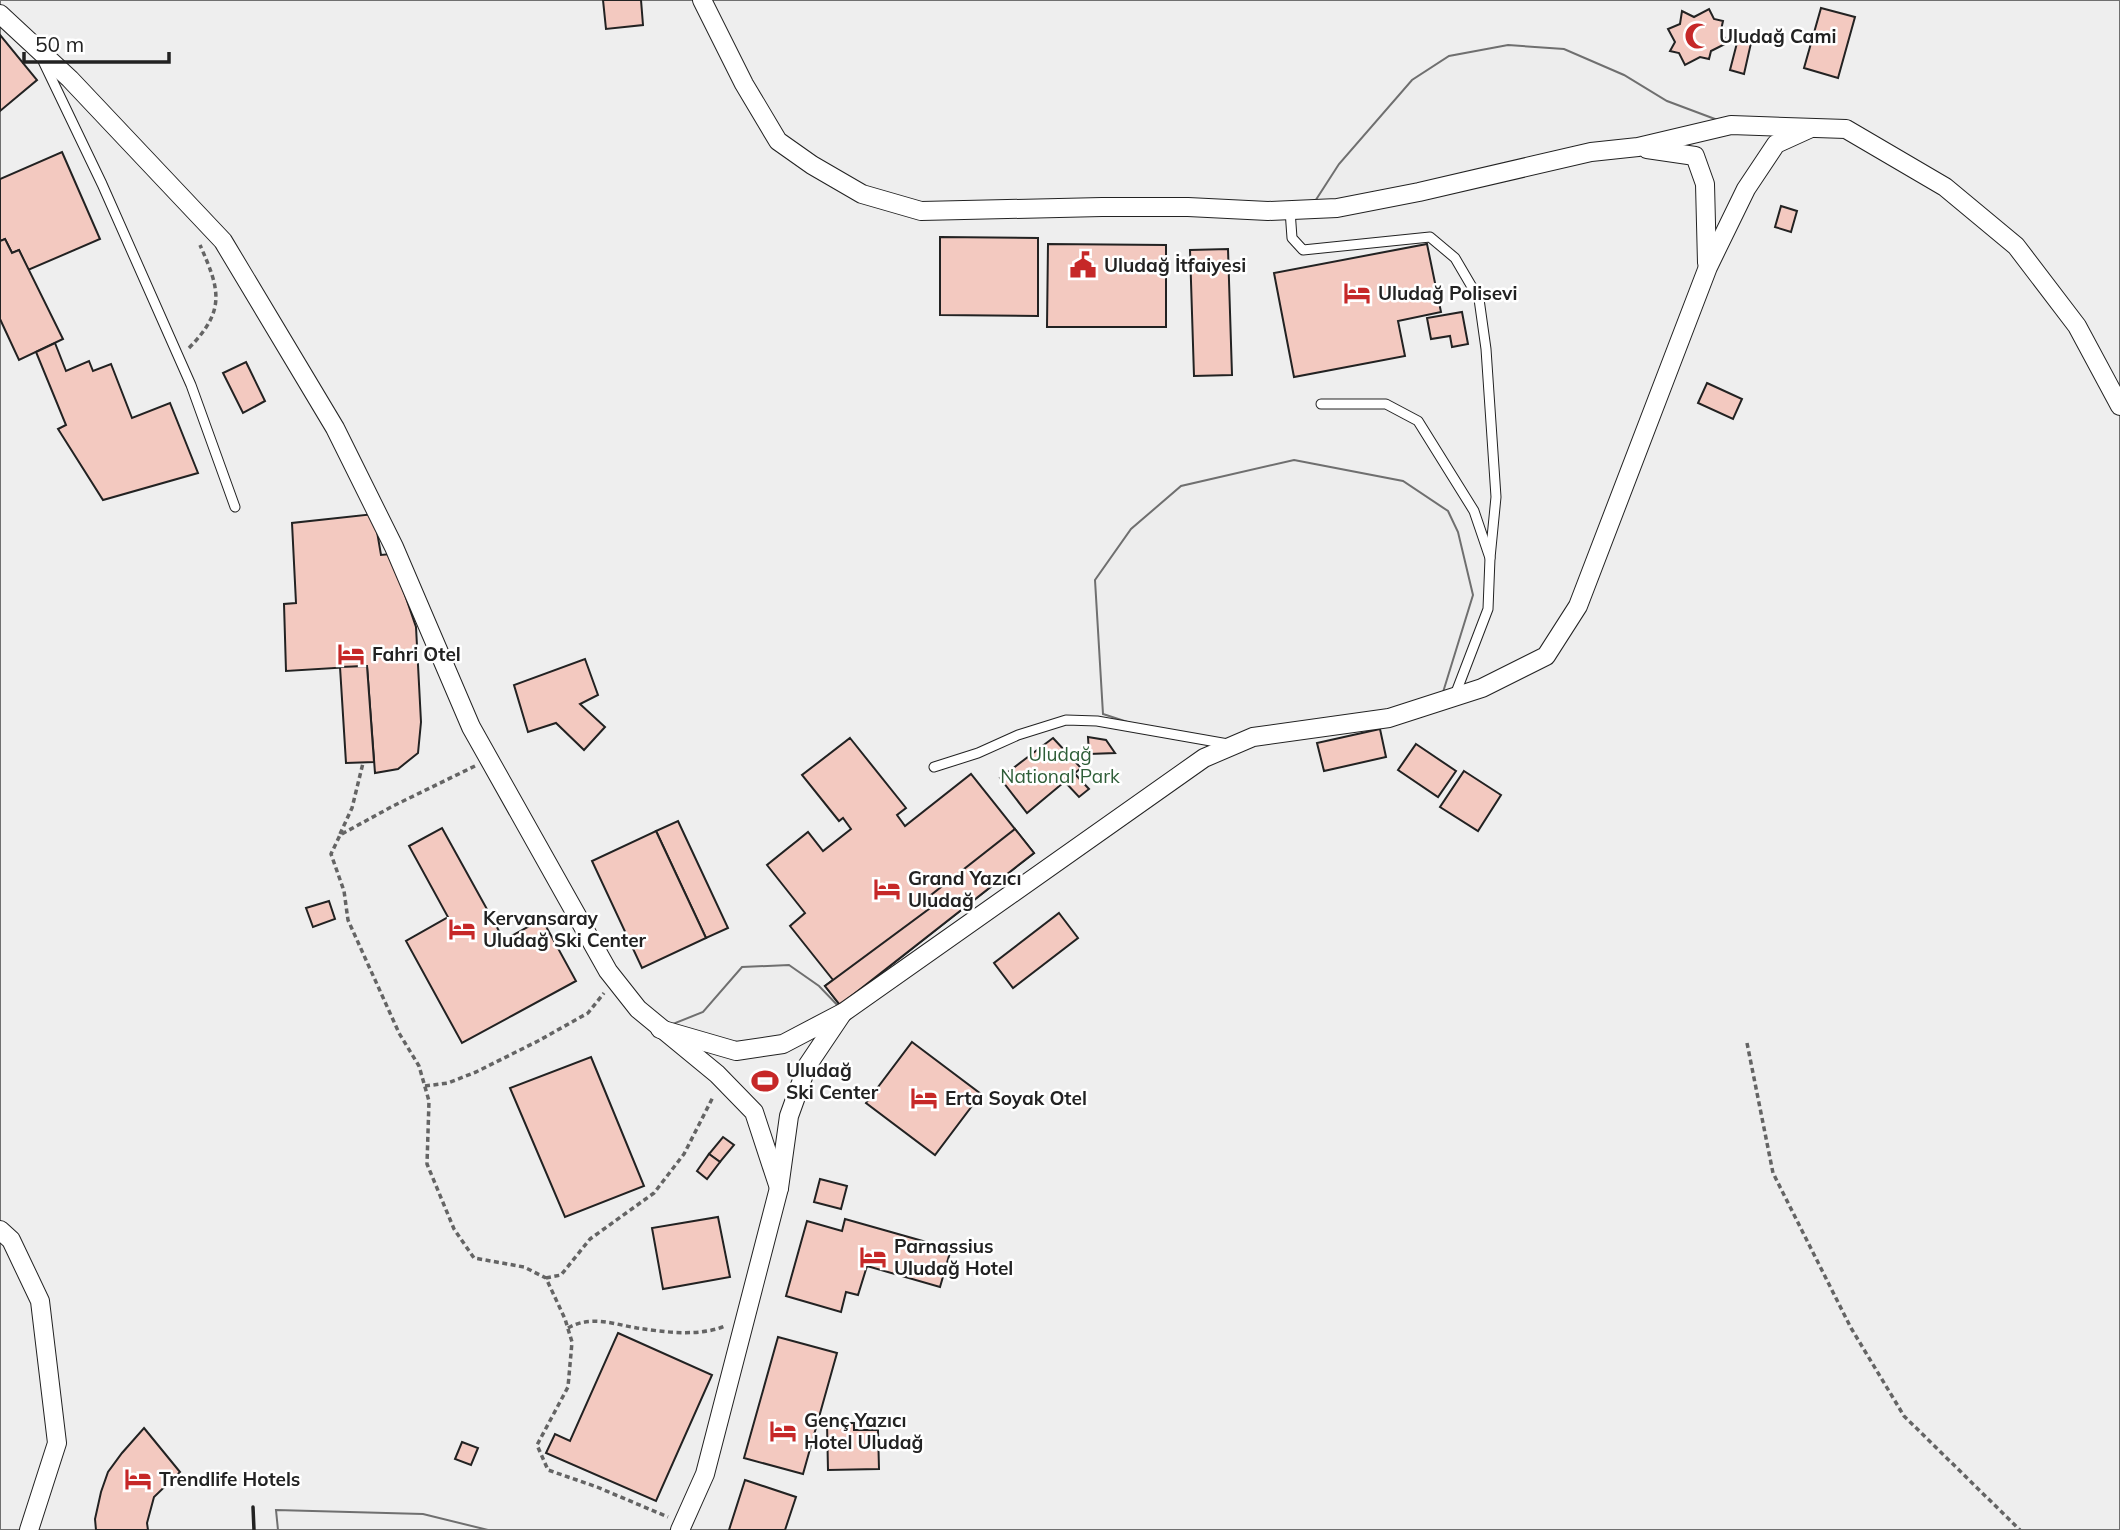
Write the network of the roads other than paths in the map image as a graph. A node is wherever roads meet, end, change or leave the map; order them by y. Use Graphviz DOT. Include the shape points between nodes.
graph roads {
  1 [pos="702,0"];
  2 [pos="0,14"];
  3 [pos="36,47"];
  4 [pos="1812,127"];
  5 [pos="1638,147"];
  6 [pos="1290,210"];
  7 [pos="1708,267"];
  8 [pos="1321,404"];
  9 [pos="2120,406"];
  10 [pos="235,507"];
  11 [pos="1490,558"];
  12 [pos="1455,697"];
  13 [pos="1234,745"];
  14 [pos="934,767"];
  15 [pos="844,1012"];
  16 [pos="660,1029"];
  17 [pos="779,1188"];
  18 [pos="0,1230"];
  19 [pos="682,1527"];
  20 [pos="29,1530"];
  1 -- 6 [label="street" via="778,141 862,194 921,211 1102,207"];
  2 -- 3 [label="street"];
  3 -- 10 [label="lane" via="191,385"];
  3 -- 16 [label="street" via="223,241 335,428 394,547 471,727 608,971"];
  4 -- 5 [label="street" via="1731,125"];
  4 -- 7 [label="street" via="1776,144 1746,189"];
  4 -- 9 [label="street" via="1846,129 1934,180 2016,246 2077,326"];
  5 -- 6 [label="street" via="1591,152 1351,205"];
  5 -- 7 [label="street" via="1695,156 1705,184"];
  6 -- 11 [label="lane" via="1292,238 1303,250 1430,237 1455,258 1479,299 1496,497"];
  7 -- 12 [label="street" via="1578,606 1546,656"];
  8 -- 11 [label="lane" via="1386,404 1418,421 1474,511"];
  11 -- 12 [label="lane" via="1488,609"];
  12 -- 13 [label="street" via="1389,718 1253,737"];
  13 -- 14 [label="lane" via="1097,721 1066,720"];
  13 -- 15 [label="street" via="1204,758"];
  15 -- 16 [label="street" via="783,1044 736,1051"];
  15 -- 17 [label="street" via="807,1066 789,1116"];
  16 -- 17 [label="street" via="754,1112"];
  17 -- 19 [label="street" via="705,1474"];
  18 -- 20 [label="street" via="11,1240 40,1301 57,1443"];
}
